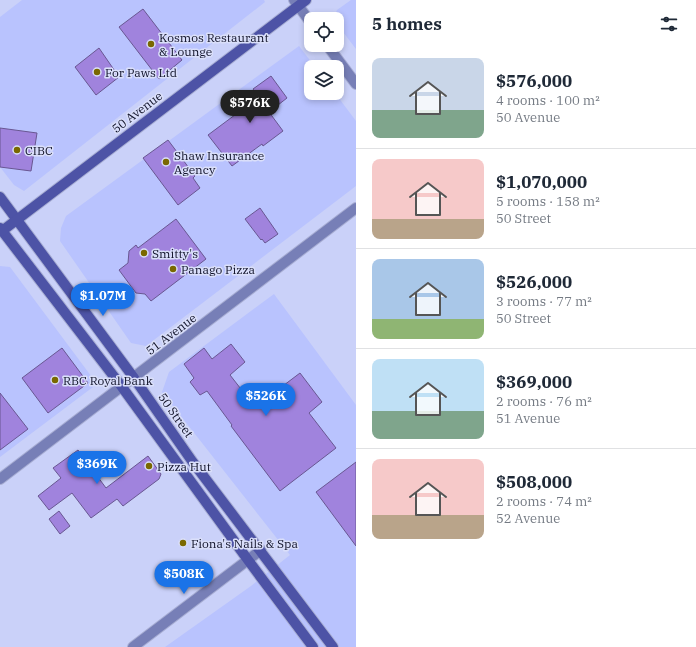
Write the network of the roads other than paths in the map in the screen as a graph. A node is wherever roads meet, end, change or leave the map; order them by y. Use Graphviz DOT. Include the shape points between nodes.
graph roads {
  1 [pos="300,2"];
  2 [pos="305,12"];
  3 [pos="332,52"];
  4 [pos="356,84"];
  5 [pos="0,197"];
  6 [pos="356,208"];
  7 [pos="17,219"];
  8 [pos="1,230"];
  9 [pos="134,378"];
  10 [pos="122,387"];
  11 [pos="0,480"];
  12 [pos="261,550"];
  13 [pos="248,560"];
  14 [pos="132,647"];
  15 [pos="313,647"];
  16 [pos="333,647"];
  1 -- 2 [label="street"];
  1 -- 7 [label="main road, 50 Avenue"];
  3 -- 4 [label="street"];
  5 -- 7 [label="main road, 50 Street"];
  6 -- 9 [label="street, 51 Avenue"];
  7 -- 8 [label="main road, 50 Avenue"];
  7 -- 9 [label="main road, 50 Street"];
  8 -- 10 [label="main road"];
  9 -- 10 [label="street, 51 Avenue"];
  9 -- 12 [label="main road, 50 Street" via="192,460"];
  10 -- 11 [label="street, 51 Avenue"];
  10 -- 13 [label="main road"];
  12 -- 13 [label="street"];
  12 -- 16 [label="main road, 50 Street"];
  13 -- 14 [label="street"];
  13 -- 15 [label="main road"];
}
